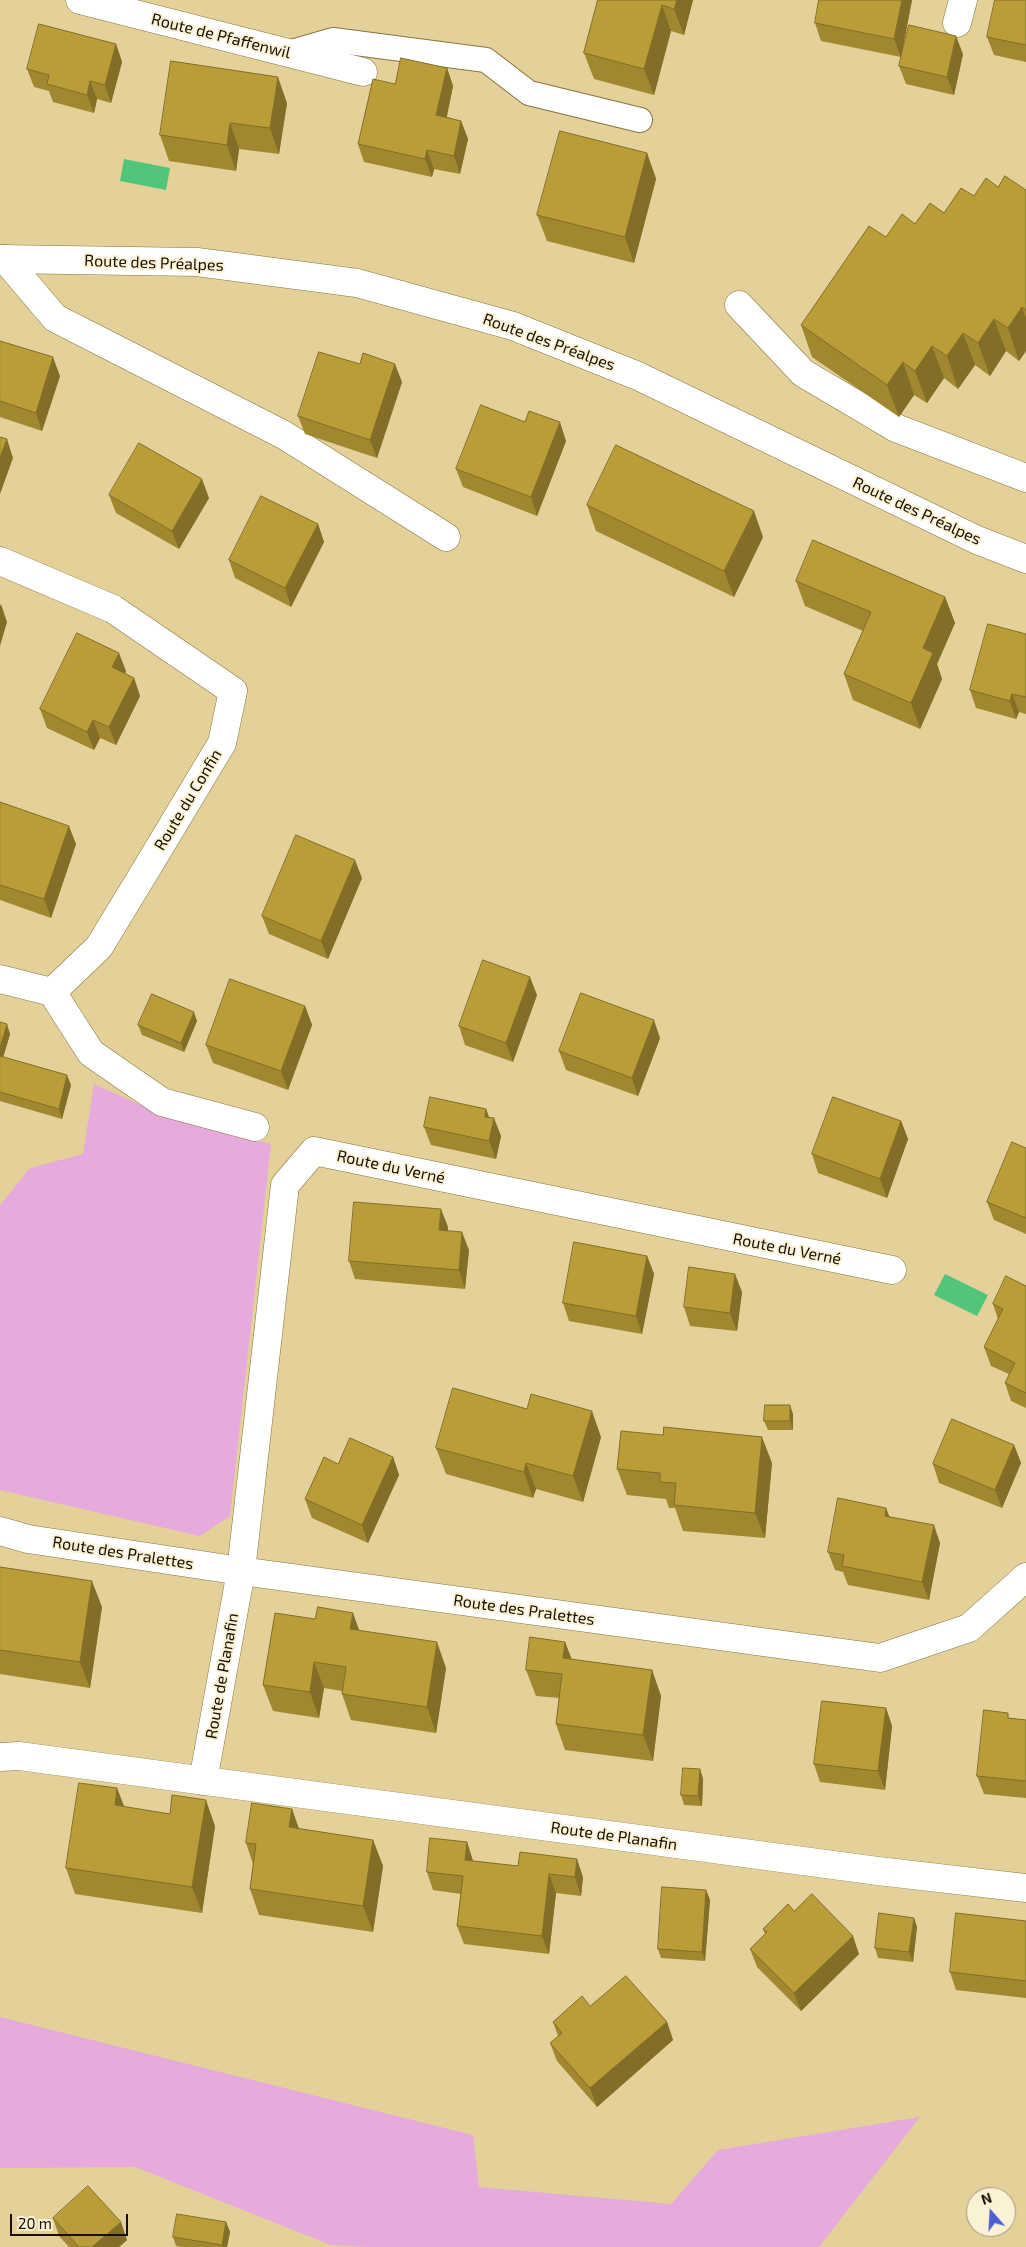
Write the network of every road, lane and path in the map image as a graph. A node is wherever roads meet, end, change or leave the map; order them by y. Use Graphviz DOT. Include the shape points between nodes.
graph roads {
  1 [pos="80,0"];
  2 [pos="288,53"];
  3 [pos="363,72"];
  4 [pos="640,120"];
  5 [pos="3,259"];
  6 [pos="739,305"];
  7 [pos="1026,478"];
  8 [pos="446,537"];
  9 [pos="1026,558"];
  10 [pos="0,561"];
  11 [pos="0,979"];
  12 [pos="52,992"];
  13 [pos="255,1127"];
  14 [pos="892,1270"];
  15 [pos="0,1531"];
  16 [pos="241,1571"];
  17 [pos="1026,1577"];
  18 [pos="0,1757"];
  19 [pos="203,1781"];
  20 [pos="1026,1888"];
  1 -- 2 [label="street, Route de Pfaffenwil"];
  2 -- 3 [label="street, Route de Pfaffenwil"];
  2 -- 4 [label="lane" via="333,40 486,60 529,93"];
  5 -- 8 [label="street, Route des Préalpes" via="55,318 284,435"];
  5 -- 9 [label="street, Route des Préalpes" via="197,262 357,283 513,326 638,376 977,540"];
  6 -- 7 [label="street" via="803,373 896,428"];
  10 -- 12 [label="street, Route du Confin" via="113,609 233,691 222,743 99,947"];
  11 -- 12 [label="street"];
  12 -- 13 [label="street" via="90,1053 162,1102"];
  14 -- 16 [label="street, Route du Verné" via="314,1151 285,1185"];
  15 -- 16 [label="street, Route des Pralettes" via="28,1539"];
  16 -- 17 [label="street, Route des Pralettes" via="880,1658 969,1628"];
  16 -- 19 [label="street, Route de Planafin"];
  18 -- 19 [label="street, Route de Planafin" via="19,1756"];
  19 -- 20 [label="street, Route de Planafin"];
}
